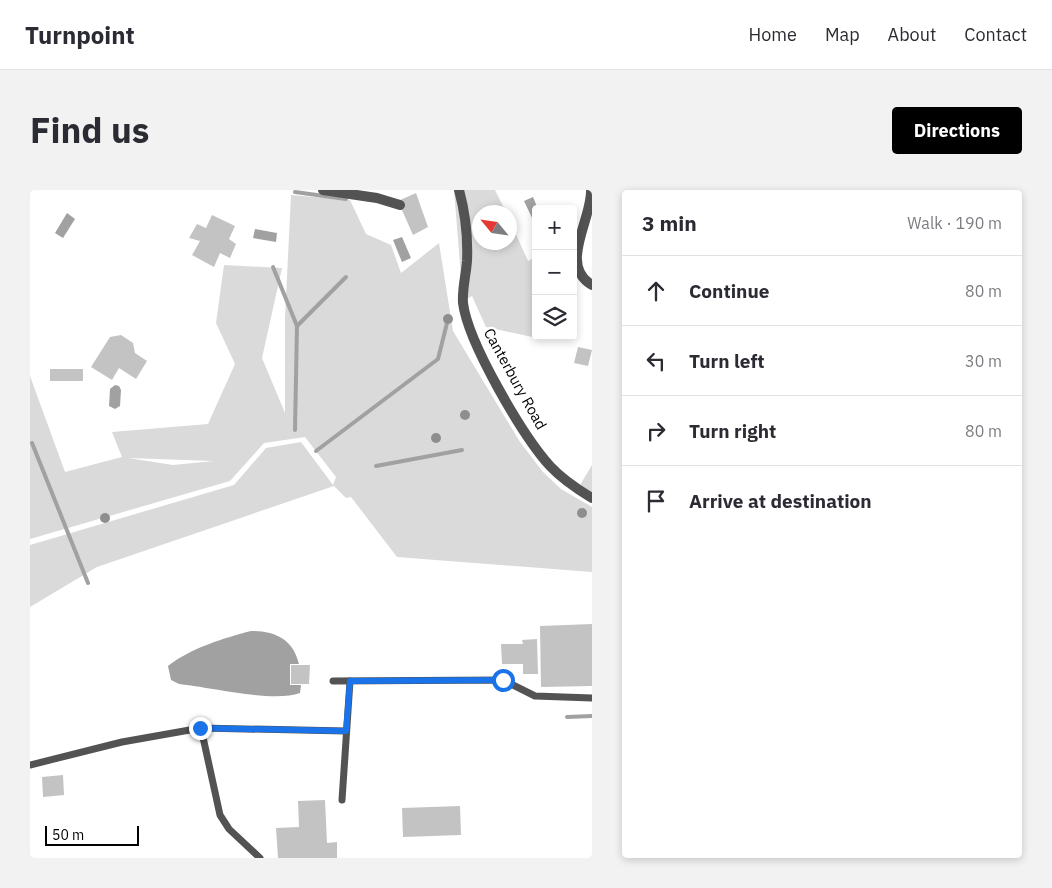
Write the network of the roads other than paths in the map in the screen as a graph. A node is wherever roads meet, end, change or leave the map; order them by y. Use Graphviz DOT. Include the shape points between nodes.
graph roads {
  1 [pos="323,190"];
  2 [pos="459,190"];
  3 [pos="591,190"];
  4 [pos="400,205"];
  5 [pos="592,285"];
  6 [pos="592,498"];
  7 [pos="333,681"];
  8 [pos="350,681"];
  9 [pos="592,698"];
  10 [pos="200,728"];
  11 [pos="346,731"];
  12 [pos="30,765"];
  13 [pos="342,800"];
  14 [pos="260,858"];
  1 -- 4 [label="street"];
  2 -- 6 [label="street, Canterbury Road" via="467,258 463,301 481,355 540,453 566,482"];
  3 -- 5 [label="street" via="585,228 576,255 580,273"];
  7 -- 8 [label="lane"];
  8 -- 9 [label="lane" via="503,680 535,696"];
  8 -- 11 [label="lane"];
  10 -- 11 [label="lane"];
  10 -- 12 [label="lane" via="122,742"];
  10 -- 14 [label="lane" via="220,814 229,829"];
  11 -- 13 [label="lane"];
}
